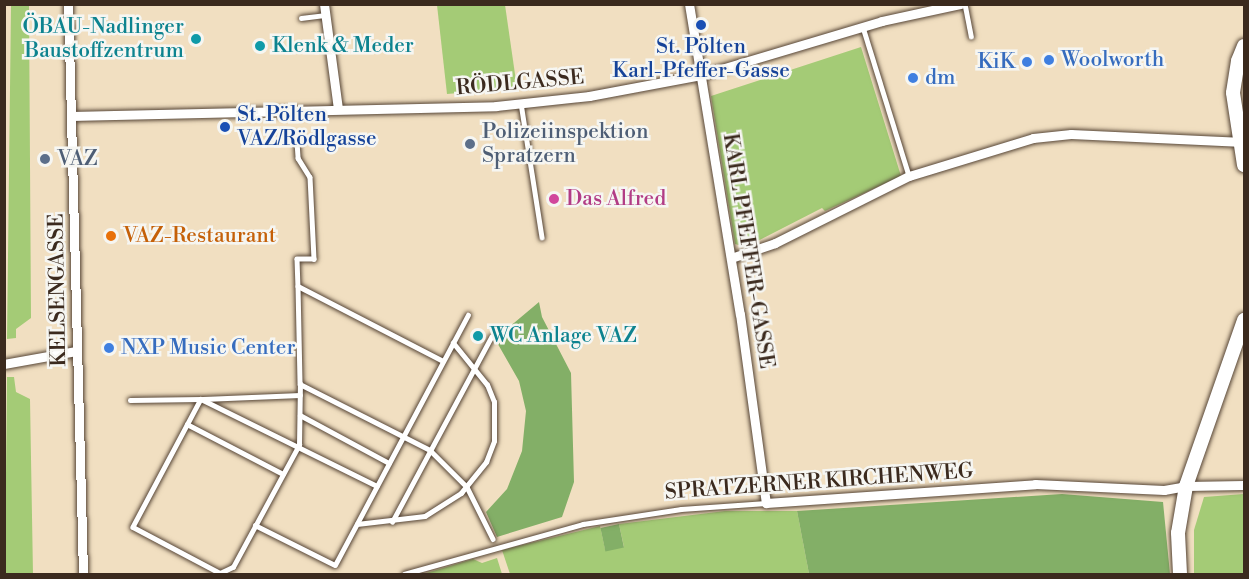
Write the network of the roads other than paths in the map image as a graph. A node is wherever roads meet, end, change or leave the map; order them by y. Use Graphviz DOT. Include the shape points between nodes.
graph roads {
  1 [pos="68,4"];
  2 [pos="324,4"];
  3 [pos="689,4"];
  4 [pos="960,4"];
  5 [pos="965,4"];
  6 [pos="326,15"];
  7 [pos="301,18"];
  8 [pos="863,26"];
  9 [pos="971,36"];
  10 [pos="1245,46"];
  11 [pos="1245,72"];
  12 [pos="701,75"];
  13 [pos="1236,102"];
  14 [pos="521,103"];
  15 [pos="338,109"];
  16 [pos="71,116"];
  17 [pos="297,142"];
  18 [pos="1238,142"];
  19 [pos="1245,165"];
  20 [pos="909,177"];
  21 [pos="542,237"];
  22 [pos="731,258"];
  23 [pos="298,286"];
  24 [pos="468,315"];
  25 [pos="1245,320"];
  26 [pos="490,337"];
  27 [pos="1242,339"];
  28 [pos="453,343"];
  29 [pos="76,351"];
  30 [pos="443,361"];
  31 [pos="4,364"];
  32 [pos="474,368"];
  33 [pos="300,384"];
  34 [pos="300,395"];
  35 [pos="201,399"];
  36 [pos="130,400"];
  37 [pos="300,415"];
  38 [pos="187,424"];
  39 [pos="404,435"];
  40 [pos="299,445"];
  41 [pos="430,450"];
  42 [pos="389,463"];
  43 [pos="283,474"];
  44 [pos="1245,485"];
  45 [pos="377,486"];
  46 [pos="1186,486"];
  47 [pos="467,487"];
  48 [pos="766,503"];
  49 [pos="392,522"];
  50 [pos="357,524"];
  51 [pos="255,525"];
  52 [pos="493,538"];
  53 [pos="83,574"];
  54 [pos="404,574"];
  55 [pos="1180,574"];
  1 -- 16 [label="street, KELSENGASSE"];
  2 -- 6 [label="street"];
  3 -- 12 [label="street, KARL PFEFFER-GASSE"];
  4 -- 8 [label="street, RÖDLGASSE"];
  5 -- 9 [label="lane"];
  6 -- 7 [label="lane"];
  6 -- 15 [label="street"];
  8 -- 12 [label="street, RÖDLGASSE"];
  8 -- 20 [label="lane"];
  10 -- 13 [label="street" via="1234,81"];
  11 -- 13 [label="street"];
  12 -- 14 [label="street, RÖDLGASSE" via="589,96"];
  12 -- 22 [label="street, KARL PFEFFER-GASSE"];
  13 -- 18 [label="street"];
  14 -- 15 [label="street, RÖDLGASSE"];
  14 -- 21 [label="lane"];
  15 -- 16 [label="street, RÖDLGASSE"];
  16 -- 29 [label="street, KELSENGASSE"];
  17 -- 23 [label="lane" via="298,158 310,177 314,259 297,259"];
  18 -- 19 [label="street"];
  18 -- 20 [label="street" via="1060,134 984,151"];
  20 -- 22 [label="street" via="775,243"];
  22 -- 48 [label="street, KARL PFEFFER-GASSE"];
  23 -- 30 [label="lane"];
  23 -- 33 [label="lane"];
  24 -- 28 [label="lane"];
  25 -- 27 [label="street"];
  26 -- 32 [label="lane"];
  27 -- 46 [label="street"];
  28 -- 30 [label="lane"];
  28 -- 32 [label="lane"];
  29 -- 31 [label="street"];
  29 -- 53 [label="street, KELSENGASSE"];
  30 -- 39 [label="lane"];
  32 -- 41 [label="lane"];
  32 -- 47 [label="lane" via="494,402 496,424 486,462"];
  33 -- 34 [label="lane"];
  33 -- 39 [label="lane"];
  34 -- 35 [label="lane"];
  34 -- 37 [label="lane"];
  35 -- 36 [label="lane"];
  35 -- 38 [label="lane"];
  35 -- 40 [label="lane"];
  37 -- 40 [label="lane"];
  37 -- 42 [label="lane"];
  38 -- 43 [label="lane"];
  38 -- 51 [label="lane" via="133,527 220,573 232,567"];
  39 -- 41 [label="lane"];
  39 -- 42 [label="lane"];
  40 -- 43 [label="lane"];
  40 -- 45 [label="lane"];
  41 -- 47 [label="lane"];
  41 -- 49 [label="lane"];
  42 -- 45 [label="lane"];
  43 -- 51 [label="lane"];
  44 -- 46 [label="street, SPRATZERNER KIRCHENWEG"];
  45 -- 50 [label="lane"];
  46 -- 48 [label="street, SPRATZERNER KIRCHENWEG" via="1164,490 1035,484"];
  46 -- 55 [label="street" via="1178,533"];
  47 -- 49 [label="lane" via="425,516"];
  47 -- 52 [label="lane"];
  48 -- 54 [label="lane, SPRATZERNER KIRCHENWEG" via="681,509 583,524"];
  49 -- 50 [label="lane"];
  50 -- 51 [label="lane" via="335,565"];
}
